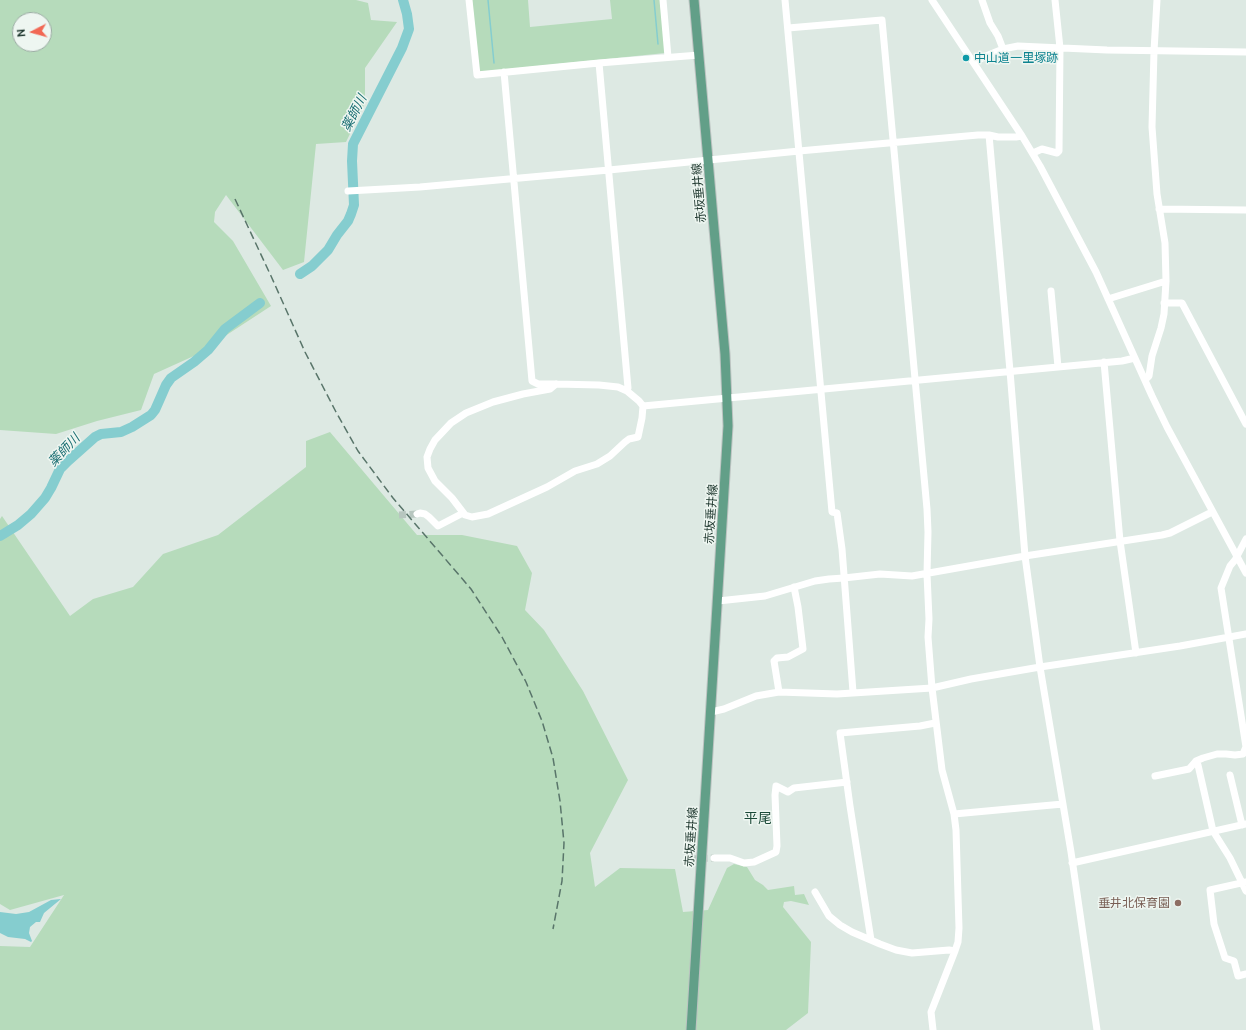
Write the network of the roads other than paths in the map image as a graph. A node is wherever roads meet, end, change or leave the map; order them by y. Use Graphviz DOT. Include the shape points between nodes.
graph roads {
  1 [pos="469,0"];
  2 [pos="663,0"];
  3 [pos="694,0"];
  4 [pos="785,0"];
  5 [pos="932,0"];
  6 [pos="982,0"];
  7 [pos="1055,0"];
  8 [pos="1157,0"];
  9 [pos="788,28"];
  10 [pos="1060,48"];
  11 [pos="1003,49"];
  12 [pos="1154,51"];
  13 [pos="1246,52"];
  14 [pos="699,55"];
  15 [pos="668,57"];
  16 [pos="974,62"];
  17 [pos="599,63"];
  18 [pos="504,72"];
  19 [pos="989,135"];
  20 [pos="1022,136"];
  21 [pos="894,144"];
  22 [pos="799,151"];
  23 [pos="1033,153"];
  24 [pos="708,160"];
  25 [pos="609,170"];
  26 [pos="514,178"];
  27 [pos="348,192"];
  28 [pos="1159,209"];
  29 [pos="1246,210"];
  30 [pos="1166,281"];
  31 [pos="1051,291"];
  32 [pos="1108,299"];
  33 [pos="1164,303"];
  34 [pos="1135,358"];
  35 [pos="1104,362"];
  36 [pos="1058,367"];
  37 [pos="1010,371"];
  38 [pos="915,380"];
  39 [pos="1145,380"];
  40 [pos="556,384"];
  41 [pos="820,389"];
  42 [pos="628,391"];
  43 [pos="727,398"];
  44 [pos="643,406"];
  45 [pos="1246,424"];
  46 [pos="463,512"];
  47 [pos="1212,512"];
  48 [pos="417,514"];
  49 [pos="1246,539"];
  50 [pos="1120,541"];
  51 [pos="1025,556"];
  52 [pos="1237,556"];
  53 [pos="1243,561"];
  54 [pos="1246,573"];
  55 [pos="927,574"];
  56 [pos="844,578"];
  57 [pos="794,587"];
  58 [pos="718,601"];
  59 [pos="1246,634"];
  60 [pos="1228,638"];
  61 [pos="1136,652"];
  62 [pos="1040,667"];
  63 [pos="932,688"];
  64 [pos="779,692"];
  65 [pos="853,692"];
  66 [pos="711,712"];
  67 [pos="935,723"];
  68 [pos="1196,761"];
  69 [pos="1230,774"];
  70 [pos="1155,776"];
  71 [pos="847,782"];
  72 [pos="1063,804"];
  73 [pos="954,814"];
  74 [pos="1244,824"];
  75 [pos="1213,831"];
  76 [pos="714,858"];
  77 [pos="1072,863"];
  78 [pos="1244,882"];
  79 [pos="1246,891"];
  80 [pos="815,892"];
  81 [pos="871,940"];
  82 [pos="955,951"];
  83 [pos="1246,974"];
  84 [pos="691,1030"];
  85 [pos="933,1030"];
  86 [pos="1097,1030"];
  1 -- 18 [label="street" via="477,75"];
  2 -- 15 [label="street"];
  3 -- 14 [label="main road, 赤坂垂井線"];
  4 -- 9 [label="street"];
  5 -- 16 [label="street"];
  6 -- 11 [label="street"];
  7 -- 10 [label="street"];
  8 -- 12 [label="street"];
  9 -- 21 [label="street" via="882,20"];
  9 -- 22 [label="street"];
  10 -- 11 [label="street" via="1018,46"];
  10 -- 12 [label="street"];
  10 -- 23 [label="street" via="1059,151 1057,153 1042,149"];
  11 -- 16 [label="street"];
  12 -- 13 [label="street"];
  12 -- 28 [label="street" via="1152,127"];
  14 -- 15 [label="street"];
  14 -- 24 [label="main road, 赤坂垂井線"];
  15 -- 17 [label="street"];
  16 -- 20 [label="street"];
  17 -- 18 [label="street"];
  17 -- 25 [label="street"];
  18 -- 26 [label="street"];
  19 -- 20 [label="street"];
  19 -- 21 [label="street"];
  19 -- 37 [label="street"];
  20 -- 23 [label="street"];
  21 -- 22 [label="street"];
  21 -- 38 [label="street"];
  22 -- 24 [label="street"];
  22 -- 41 [label="street"];
  23 -- 32 [label="street"];
  24 -- 25 [label="street"];
  24 -- 43 [label="main road, 赤坂垂井線"];
  25 -- 26 [label="street"];
  25 -- 42 [label="street"];
  26 -- 27 [label="street"];
  26 -- 40 [label="street" via="532,381 538,384"];
  28 -- 29 [label="street"];
  28 -- 30 [label="street" via="1166,244"];
  30 -- 32 [label="street"];
  30 -- 33 [label="street"];
  31 -- 36 [label="street"];
  32 -- 34 [label="street"];
  33 -- 39 [label="street" via="1161,328 1149,376"];
  33 -- 45 [label="street" via="1182,303"];
  34 -- 35 [label="street"];
  34 -- 39 [label="street"];
  35 -- 36 [label="street"];
  35 -- 50 [label="street"];
  36 -- 37 [label="street"];
  37 -- 38 [label="street"];
  37 -- 51 [label="street"];
  38 -- 41 [label="street"];
  38 -- 55 [label="street" via="928,532"];
  39 -- 47 [label="street"];
  40 -- 42 [label="street" via="599,385"];
  40 -- 46 [label="street" via="550,389 493,402 466,413 451,423 435,440 427,457 428,468 435,481"];
  41 -- 43 [label="street"];
  41 -- 56 [label="street" via="832,512 837,513"];
  42 -- 44 [label="street"];
  43 -- 44 [label="street"];
  43 -- 58 [label="main road, 赤坂垂井線"];
  44 -- 46 [label="street" via="638,437 629,439 597,464 575,471 488,514 472,517"];
  46 -- 48 [label="street" via="438,526 425,514"];
  47 -- 50 [label="street" via="1170,533"];
  47 -- 52 [label="street"];
  49 -- 52 [label="street"];
  50 -- 51 [label="street"];
  50 -- 61 [label="street"];
  51 -- 55 [label="street"];
  51 -- 62 [label="street"];
  52 -- 53 [label="street"];
  52 -- 60 [label="street" via="1221,588"];
  53 -- 54 [label="street"];
  55 -- 56 [label="street" via="880,574"];
  55 -- 63 [label="street"];
  56 -- 57 [label="street" via="815,581"];
  56 -- 65 [label="street"];
  57 -- 58 [label="street" via="765,596"];
  57 -- 64 [label="street" via="803,649 774,661"];
  58 -- 66 [label="main road, 赤坂垂井線"];
  59 -- 60 [label="street"];
  60 -- 61 [label="street"];
  60 -- 68 [label="street" via="1246,748 1243,754 1217,754"];
  61 -- 62 [label="street"];
  62 -- 63 [label="street"];
  62 -- 72 [label="street"];
  63 -- 65 [label="street"];
  63 -- 67 [label="street"];
  64 -- 65 [label="street"];
  64 -- 66 [label="street" via="756,696"];
  66 -- 84 [label="main road, 赤坂垂井線"];
  67 -- 71 [label="street" via="840,732"];
  67 -- 73 [label="street" via="942,770"];
  68 -- 70 [label="street" via="1189,770"];
  68 -- 75 [label="street"];
  69 -- 74 [label="street"];
  71 -- 76 [label="street" via="794,788 788,792 776,786 776,852 754,862 744,863 730,858"];
  71 -- 81 [label="street"];
  72 -- 73 [label="street"];
  72 -- 77 [label="street"];
  73 -- 82 [label="street" via="959,928"];
  74 -- 75 [label="street"];
  75 -- 77 [label="street"];
  75 -- 78 [label="street"];
  77 -- 86 [label="street"];
  78 -- 79 [label="street"];
  78 -- 83 [label="street" via="1210,890 1214,924 1225,958 1234,961 1238,976"];
  80 -- 81 [label="street" via="829,916"];
  81 -- 82 [label="street" via="896,950"];
  82 -- 85 [label="street" via="930,1012"];
}
